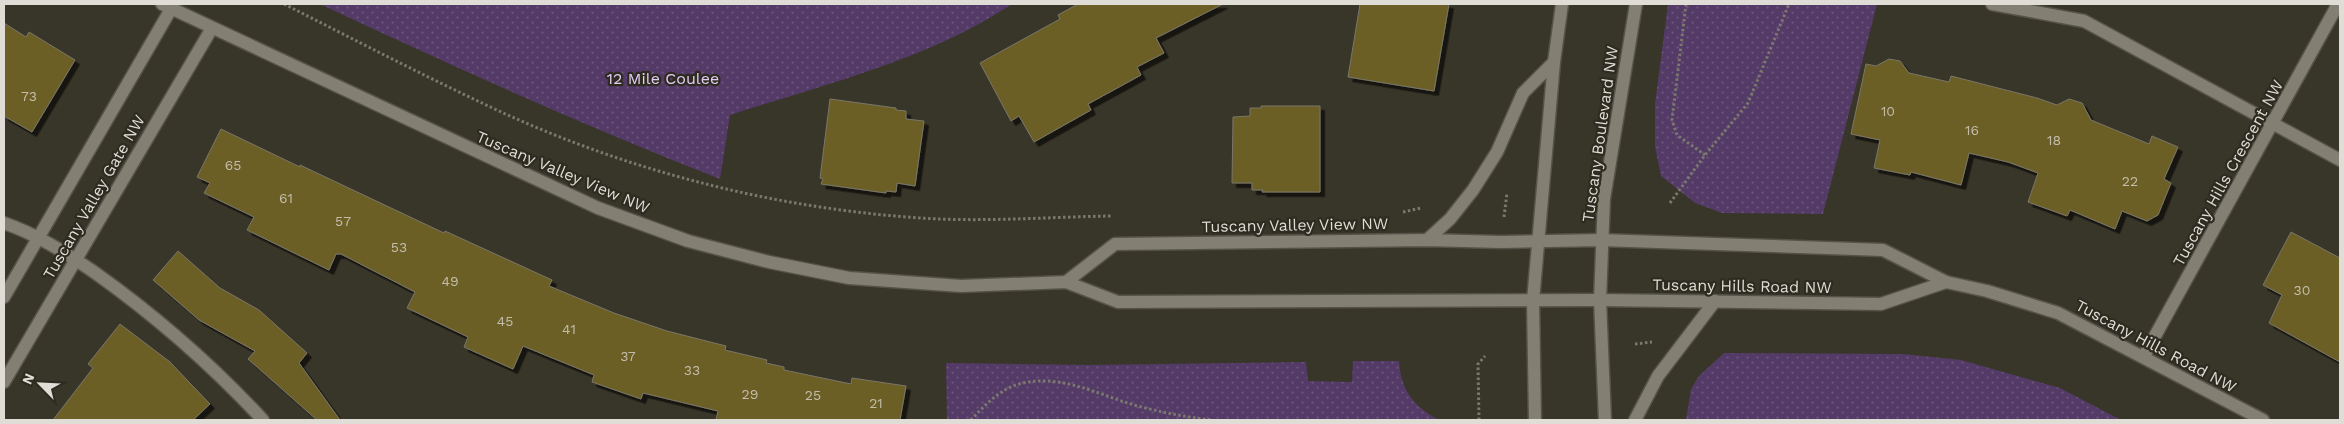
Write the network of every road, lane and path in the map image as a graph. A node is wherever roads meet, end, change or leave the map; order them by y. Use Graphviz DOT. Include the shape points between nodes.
graph roads {
  1 [pos="284,4"];
  2 [pos="1562,4"];
  3 [pos="1636,4"];
  4 [pos="1686,4"];
  5 [pos="1790,4"];
  6 [pos="1992,4"];
  7 [pos="2338,4"];
  8 [pos="166,6"];
  9 [pos="212,28"];
  10 [pos="1554,62"];
  11 [pos="2272,124"];
  12 [pos="1705,155"];
  13 [pos="2340,160"];
  14 [pos="1513,193"];
  15 [pos="1670,203"];
  16 [pos="1423,208"];
  17 [pos="1400,213"];
  18 [pos="1122,216"];
  19 [pos="4,223"];
  20 [pos="1502,226"];
  21 [pos="38,238"];
  22 [pos="1427,240"];
  23 [pos="1602,240"];
  24 [pos="1538,241"];
  25 [pos="75,260"];
  26 [pos="1066,282"];
  27 [pos="1946,282"];
  28 [pos="4,297"];
  29 [pos="1600,300"];
  30 [pos="1533,301"];
  31 [pos="1715,301"];
  32 [pos="1655,342"];
  33 [pos="1635,344"];
  34 [pos="1485,356"];
  35 [pos="2144,356"];
  36 [pos="4,382"];
  37 [pos="263,420"];
  38 [pos="972,420"];
  39 [pos="1212,420"];
  40 [pos="1479,420"];
  41 [pos="1535,420"];
  42 [pos="1605,420"];
  43 [pos="1634,420"];
  44 [pos="2263,420"];
  1 -- 18 [label="path" via="501,112 593,149 697,183 777,201 907,218"];
  2 -- 10 [label="street"];
  3 -- 23 [label="street, Tuscany Boulevard NW" via="1604,199"];
  4 -- 12 [label="path" via="1672,120 1677,135"];
  5 -- 12 [label="path" via="1748,103"];
  6 -- 11 [label="street" via="2084,20"];
  7 -- 11 [label="street, Tuscany Hills Crescent NW"];
  8 -- 9 [label="street, Tuscany Valley View NW"];
  8 -- 21 [label="street, Tuscany Valley Gate NW"];
  9 -- 25 [label="street, Tuscany Valley Gate NW"];
  9 -- 26 [label="street, Tuscany Valley View NW" via="598,208 688,241 849,278 961,286"];
  10 -- 22 [label="street" via="1523,93 1497,152 1472,190 1450,219"];
  10 -- 24 [label="street"];
  11 -- 13 [label="street"];
  11 -- 35 [label="street, Tuscany Hills Crescent NW"];
  12 -- 15 [label="path"];
  14 -- 20 [label="path" via="1507,192"];
  16 -- 17 [label="path"];
  19 -- 21 [label="street"];
  21 -- 25 [label="street"];
  21 -- 28 [label="street, Tuscany Valley Gate NW"];
  22 -- 24 [label="street, Tuscany Valley View NW"];
  22 -- 26 [label="street, Tuscany Valley View NW" via="1115,244"];
  23 -- 24 [label="street, Tuscany Hills Road NW"];
  23 -- 27 [label="street, Tuscany Hills Road NW" via="1883,250"];
  23 -- 29 [label="street, Tuscany Boulevard NW"];
  24 -- 30 [label="street"];
  25 -- 36 [label="street, Tuscany Valley Gate NW"];
  25 -- 37 [label="street" via="156,318 206,362"];
  26 -- 30 [label="street, Tuscany Valley View NW" via="1118,302"];
  27 -- 31 [label="street, Tuscany Hills Road NW" via="1881,304"];
  27 -- 35 [label="street, Tuscany Hills Road NW" via="2058,313"];
  29 -- 30 [label="street, Tuscany Hills Road NW"];
  29 -- 31 [label="street, Tuscany Hills Road NW"];
  29 -- 42 [label="street, Tuscany Boulevard NW"];
  30 -- 41 [label="street"];
  31 -- 43 [label="street" via="1658,376"];
  32 -- 33 [label="path"];
  34 -- 40 [label="path" via="1478,364"];
  35 -- 44 [label="street, Tuscany Hills Road NW"];
  38 -- 39 [label="path" via="989,402 1018,384 1049,381 1163,412"];
}
